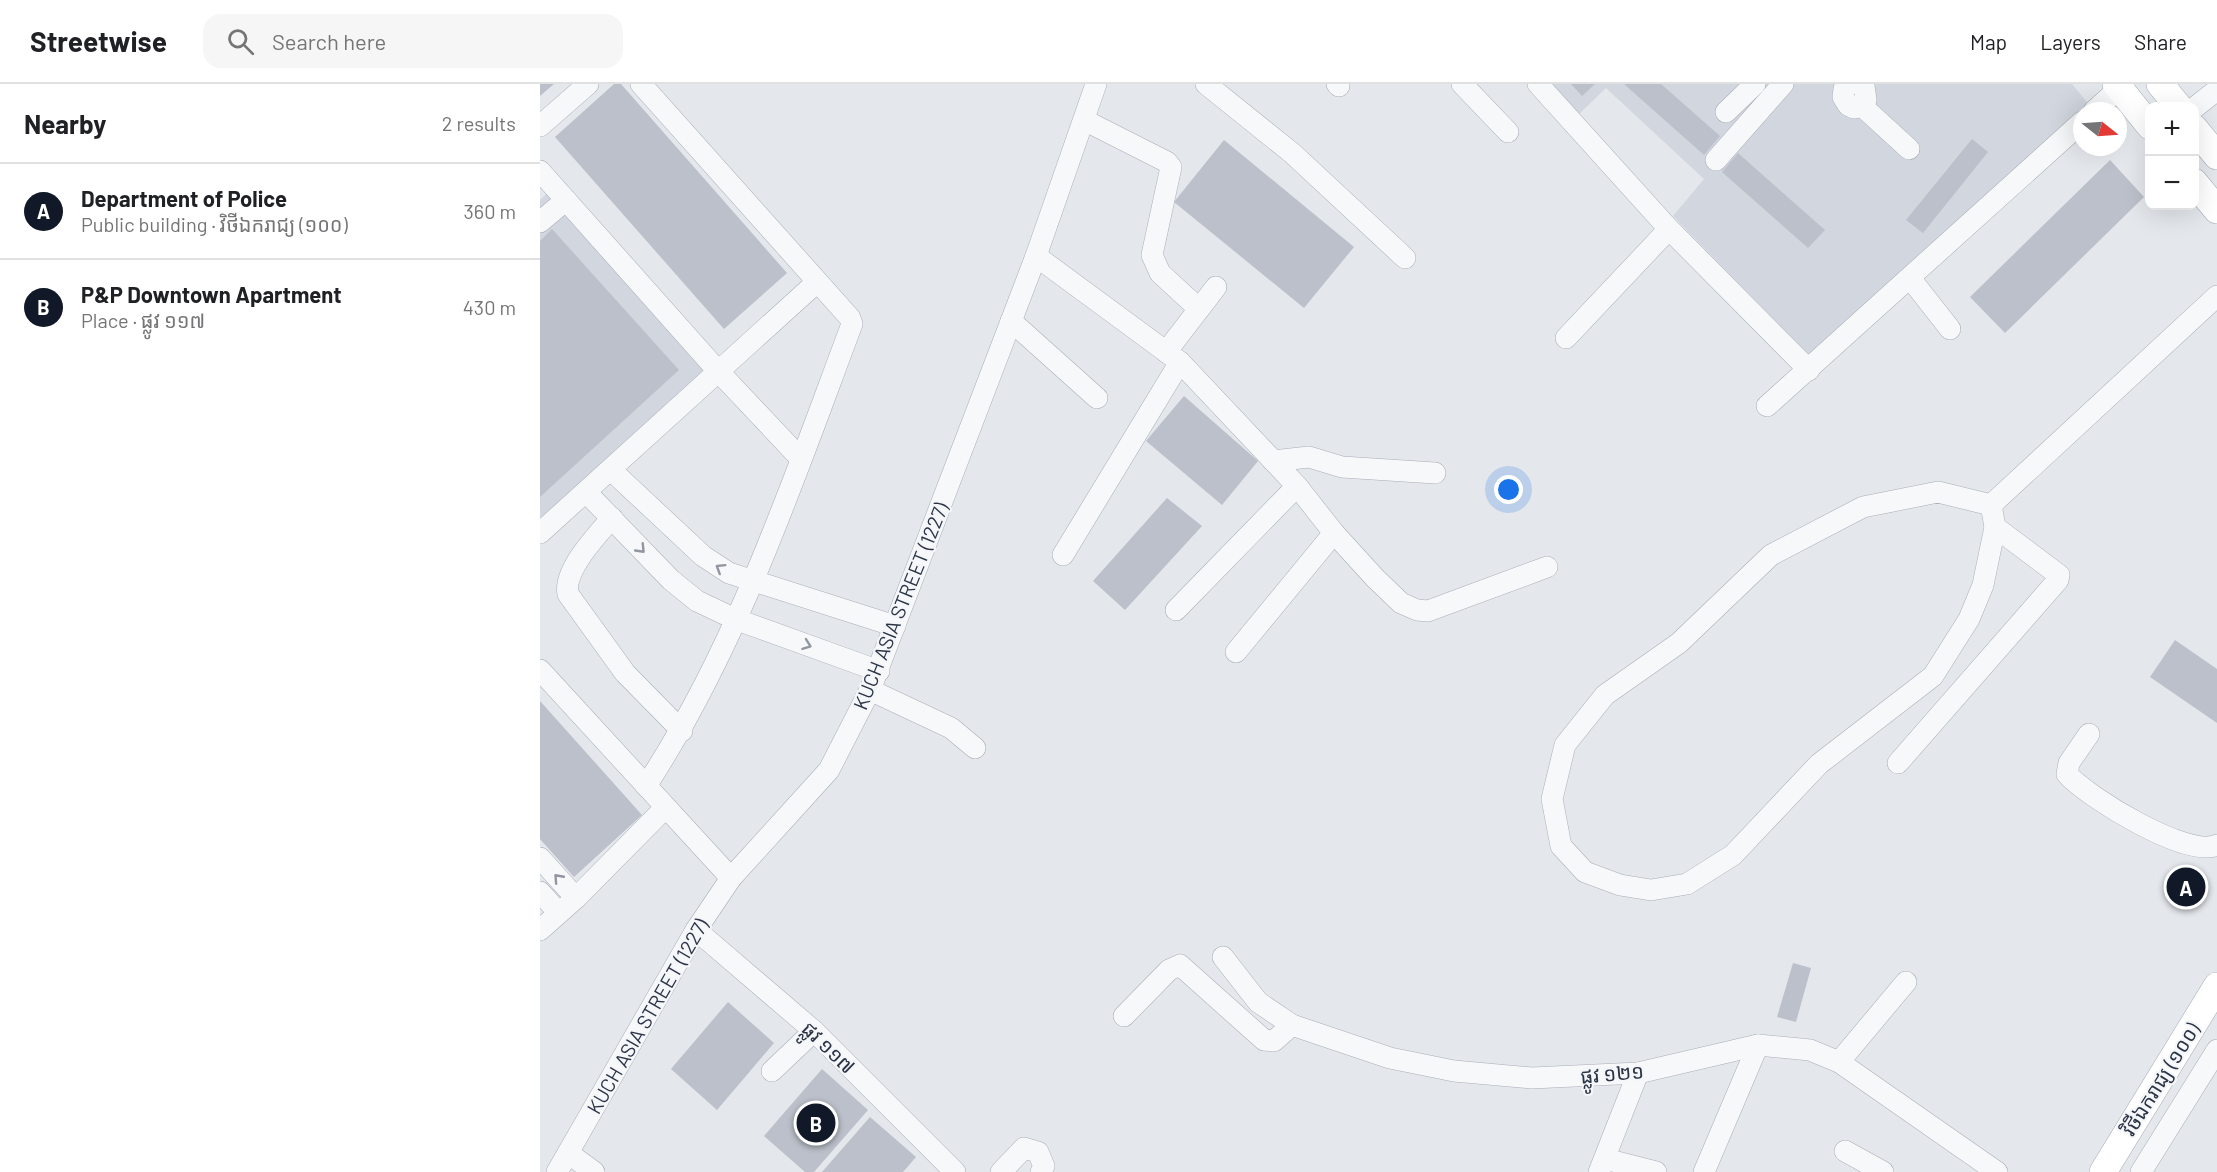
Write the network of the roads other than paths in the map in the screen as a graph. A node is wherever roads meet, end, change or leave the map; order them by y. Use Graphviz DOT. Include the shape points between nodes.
graph roads {
  1 [pos="588,84"];
  2 [pos="641,84"];
  3 [pos="1096,84"];
  4 [pos="1206,84"];
  5 [pos="1462,84"];
  6 [pos="1538,84"];
  7 [pos="1755,84"];
  8 [pos="1784,84"];
  9 [pos="2160,84"];
  10 [pos="2120,85"];
  11 [pos="1860,89"];
  12 [pos="2217,90"];
  13 [pos="2103,102"];
  14 [pos="2175,102"];
  15 [pos="2199,104"];
  16 [pos="1726,112"];
  17 [pos="2145,119"];
  18 [pos="1084,120"];
  19 [pos="540,126"];
  20 [pos="2073,130"];
  21 [pos="1508,132"];
  22 [pos="2199,134"];
  23 [pos="1909,149"];
  24 [pos="2217,156"];
  25 [pos="1716,160"];
  26 [pos="540,171"];
  27 [pos="2199,188"];
  28 [pos="566,200"];
  29 [pos="2217,210"];
  30 [pos="540,222"];
  31 [pos="1669,229"];
  32 [pos="1036,256"];
  33 [pos="1405,258"];
  34 [pos="1910,278"];
  35 [pos="817,282"];
  36 [pos="1216,287"];
  37 [pos="2217,296"];
  38 [pos="1199,309"];
  39 [pos="1011,321"];
  40 [pos="1950,329"];
  41 [pos="1566,338"];
  42 [pos="1173,357"];
  43 [pos="1809,370"];
  44 [pos="718,371"];
  45 [pos="1097,398"];
  46 [pos="1767,406"];
  47 [pos="801,459"];
  48 [pos="1273,461"];
  49 [pos="611,470"];
  50 [pos="1435,473"];
  51 [pos="1297,486"];
  52 [pos="586,492"];
  53 [pos="1991,505"];
  54 [pos="612,518"];
  55 [pos="1995,526"];
  56 [pos="540,533"];
  57 [pos="1334,533"];
  58 [pos="1063,555"];
  59 [pos="1546,567"];
  60 [pos="753,580"];
  61 [pos="1176,610"];
  62 [pos="735,619"];
  63 [pos="895,626"];
  64 [pos="1236,652"];
  65 [pos="540,670"];
  66 [pos="879,670"];
  67 [pos="870,690"];
  68 [pos="682,732"];
  69 [pos="2089,734"];
  70 [pos="975,748"];
  71 [pos="1898,763"];
  72 [pos="646,786"];
  73 [pos="665,808"];
  74 [pos="2217,845"];
  75 [pos="540,858"];
  76 [pos="731,878"];
  77 [pos="540,892"];
  78 [pos="576,898"];
  79 [pos="559,913"];
  80 [pos="540,930"];
  81 [pos="696,930"];
  82 [pos="1223,957"];
  83 [pos="1906,982"];
  84 [pos="2217,986"];
  85 [pos="1124,1016"];
  86 [pos="1292,1025"];
  87 [pos="814,1031"];
  88 [pos="1758,1045"];
  89 [pos="2217,1050"];
  90 [pos="1839,1062"];
  91 [pos="772,1071"];
  92 [pos="1638,1073"];
  93 [pos="1845,1151"];
  94 [pos="568,1153"];
  95 [pos="1602,1165"];
  96 [pos="1985,1169"];
  97 [pos="557,1172"];
  98 [pos="594,1172"];
  99 [pos="955,1172"];
  100 [pos="1001,1172"];
  101 [pos="1041,1172"];
  102 [pos="1656,1172"];
  103 [pos="1704,1172"];
  104 [pos="1883,1172"];
  105 [pos="2103,1172"];
  106 [pos="2141,1172"];
  1 -- 19 [label="street"];
  2 -- 35 [label="street"];
  3 -- 18 [label="street, KUCH ASIA STREET (1227)"];
  4 -- 33 [label="street" via="1292,153"];
  5 -- 21 [label="street"];
  6 -- 31 [label="street"];
  7 -- 16 [label="street"];
  8 -- 25 [label="street"];
  9 -- 14 [label="main road"];
  10 -- 13 [label="street"];
  10 -- 17 [label="main road"];
  11 -- 23 [label="street"];
  12 -- 15 [label="street"];
  18 -- 32 [label="street, KUCH ASIA STREET (1227)"];
  18 -- 38 [label="street" via="1171,167 1152,255 1160,273"];
  20 -- 34 [label="street"];
  22 -- 24 [label="main road"];
  26 -- 28 [label="street"];
  27 -- 29 [label="main road"];
  28 -- 30 [label="street"];
  28 -- 44 [label="street"];
  31 -- 41 [label="street"];
  31 -- 43 [label="street"];
  32 -- 39 [label="street, KUCH ASIA STREET (1227)"];
  32 -- 42 [label="street"];
  34 -- 40 [label="street"];
  34 -- 43 [label="street"];
  35 -- 44 [label="street"];
  35 -- 47 [label="street" via="852,324"];
  36 -- 38 [label="street"];
  37 -- 53 [label="street"];
  38 -- 42 [label="street"];
  39 -- 45 [label="street"];
  39 -- 63 [label="street, KUCH ASIA STREET (1227)"];
  42 -- 48 [label="street"];
  42 -- 58 [label="street"];
  43 -- 46 [label="street"];
  44 -- 47 [label="street"];
  44 -- 49 [label="street"];
  47 -- 60 [label="street"];
  48 -- 50 [label="street" via="1309,457 1342,467"];
  48 -- 51 [label="street"];
  49 -- 52 [label="street"];
  60 -- 49 [label="street, one-way" via="729,573 703,556"];
  51 -- 57 [label="street"];
  51 -- 61 [label="street"];
  52 -- 54 [label="street"];
  52 -- 56 [label="street"];
  53 -- 55 [label="street"];
  53 -- 55 [label="street" via="1938,492 1863,507 1771,555 1679,644 1605,695 1565,745 1552,799 1561,846 1585,872 1620,885 1651,890 1686,884 1733,855 1819,764 1933,676 1969,619 1983,585"];
  54 -- 62 [label="street, one-way" via="671,580 698,601"];
  54 -- 68 [label="street" via="570,574 568,594 625,673"];
  55 -- 71 [label="street" via="2059,575 2058,580"];
  57 -- 59 [label="street" via="1401,603 1417,610 1438,608"];
  57 -- 64 [label="street"];
  60 -- 62 [label="street"];
  60 -- 63 [label="street"];
  62 -- 66 [label="street, one-way"];
  62 -- 68 [label="street"];
  63 -- 66 [label="street, KUCH ASIA STREET (1227)"];
  65 -- 72 [label="street"];
  66 -- 67 [label="street, KUCH ASIA STREET (1227)"];
  67 -- 70 [label="street" via="951,728"];
  67 -- 76 [label="street, KUCH ASIA STREET (1227)" via="829,770"];
  68 -- 72 [label="street"];
  69 -- 74 [label="street" via="2069,764 2067,774 2073,781 2145,827 2198,847"];
  72 -- 73 [label="street"];
  73 -- 76 [label="street"];
  73 -- 78 [label="street"];
  78 -- 75 [label="street, one-way"];
  76 -- 81 [label="street, KUCH ASIA STREET (1227)"];
  77 -- 79 [label="street"];
  78 -- 79 [label="street"];
  79 -- 80 [label="street"];
  81 -- 87 [label="street, ផ្លូវ ១១៧"];
  81 -- 94 [label="street, KUCH ASIA STREET (1227)"];
  82 -- 86 [label="street, ផ្លូវ ១២១" via="1258,1002"];
  83 -- 90 [label="street"];
  84 -- 105 [label="main road, វិថីឯករាជ្យ (១០០)"];
  85 -- 86 [label="street" via="1169,970 1180,965 1264,1040 1274,1041"];
  86 -- 92 [label="street, ផ្លូវ ១២១" via="1390,1058 1454,1071 1532,1078"];
  87 -- 91 [label="street"];
  87 -- 99 [label="street, ផ្លូវ ១១៧"];
  88 -- 90 [label="street, ផ្លូវ ១២១" via="1810,1050"];
  88 -- 92 [label="street, ផ្លូវ ១២១"];
  88 -- 103 [label="street"];
  89 -- 106 [label="street"];
  90 -- 96 [label="street, ផ្លូវ ១២១"];
  92 -- 95 [label="street"];
  93 -- 104 [label="street"];
  94 -- 97 [label="street, KUCH ASIA STREET (1227)"];
  94 -- 98 [label="street"];
  95 -- 102 [label="street"];
  100 -- 101 [label="street" via="1024,1148 1038,1152 1044,1166"];
}
